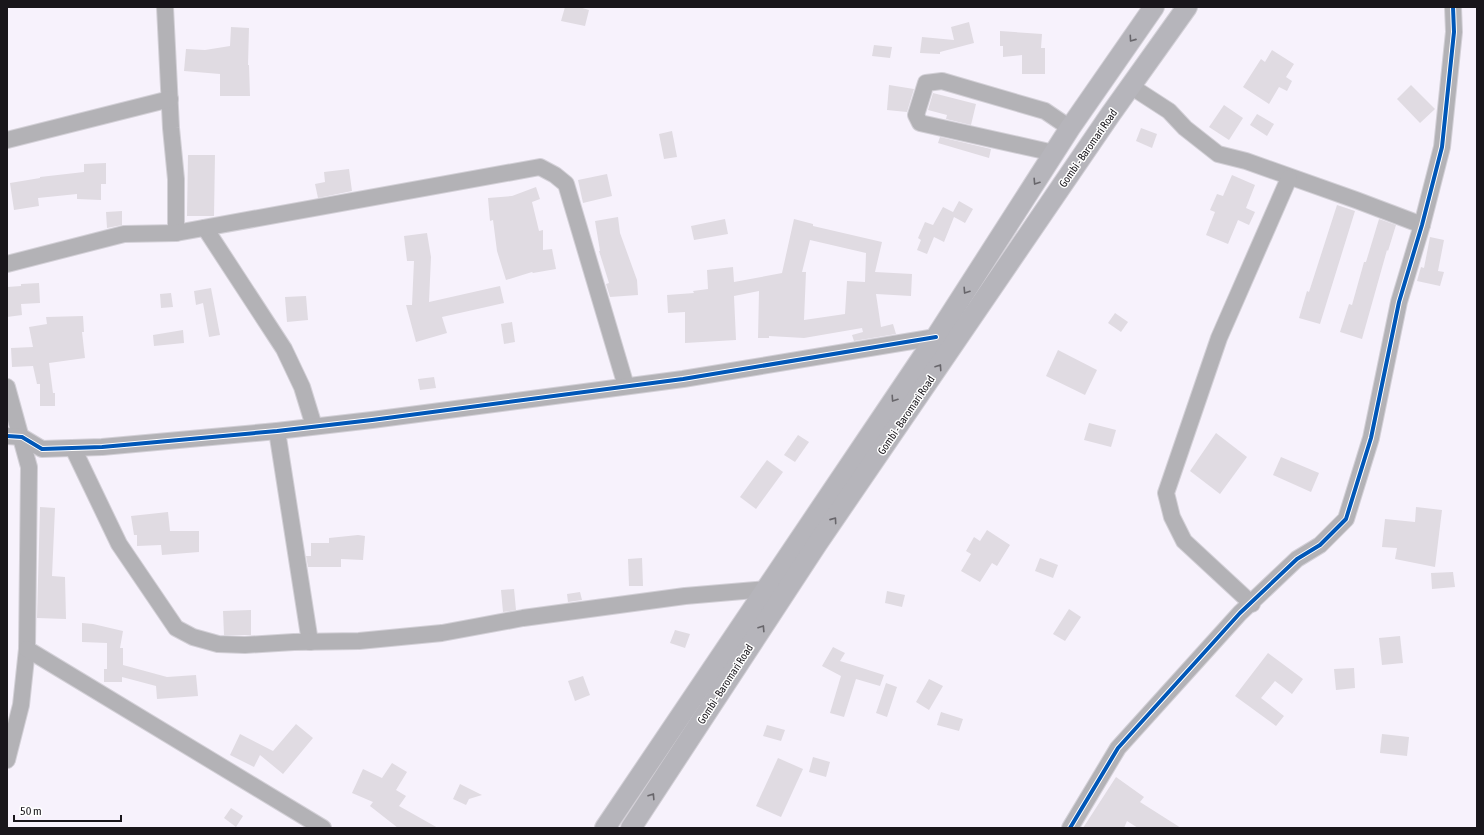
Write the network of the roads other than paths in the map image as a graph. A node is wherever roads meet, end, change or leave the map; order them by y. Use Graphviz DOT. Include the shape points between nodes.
graph roads {
  1 [pos="165,7"];
  2 [pos="1154,7"];
  3 [pos="1187,7"];
  4 [pos="1453,7"];
  5 [pos="1132,87"];
  6 [pos="170,98"];
  7 [pos="1070,128"];
  8 [pos="7,140"];
  9 [pos="1054,153"];
  10 [pos="1288,178"];
  11 [pos="1422,225"];
  12 [pos="205,228"];
  13 [pos="176,233"];
  14 [pos="7,264"];
  15 [pos="936,338"];
  16 [pos="626,386"];
  17 [pos="7,387"];
  18 [pos="314,426"];
  19 [pos="277,431"];
  20 [pos="14,436"];
  21 [pos="73,448"];
  22 [pos="810,539"];
  23 [pos="766,589"];
  24 [pos="1252,604"];
  25 [pos="310,642"];
  26 [pos="27,649"];
  27 [pos="7,760"];
  28 [pos="323,828"];
  29 [pos="605,828"];
  30 [pos="631,828"];
  31 [pos="1070,828"];
  1 -- 6 [label="street"];
  2 -- 7 [label="main road, Gombi - Baromari Road, one-way"];
  3 -- 5 [label="main road, Gombi - Baromari Road"];
  4 -- 11 [label="street" via="1454,32 1442,147"];
  5 -- 10 [label="street" via="1170,111 1185,128 1218,154 1246,161"];
  22 -- 5 [label="main road, Gombi - Baromari Road, one-way"];
  6 -- 8 [label="street"];
  6 -- 13 [label="street" via="176,179"];
  7 -- 9 [label="main road, Gombi - Baromari Road"];
  7 -- 9 [label="street" via="1045,111 942,81 926,84 916,115 920,123"];
  9 -- 15 [label="main road, Gombi - Baromari Road, one-way"];
  10 -- 11 [label="street"];
  10 -- 24 [label="street" via="1219,338 1166,493 1172,517 1184,541"];
  11 -- 24 [label="street" via="1399,302 1371,438 1346,519 1320,544 1297,559"];
  12 -- 13 [label="street"];
  12 -- 16 [label="street" via="540,167 566,184"];
  12 -- 18 [label="street" via="284,349 302,387"];
  13 -- 14 [label="street" via="124,234"];
  15 -- 16 [label="street"];
  15 -- 22 [label="main road, Gombi - Baromari Road, one-way"];
  16 -- 18 [label="street"];
  17 -- 20 [label="street"];
  18 -- 19 [label="street"];
  19 -- 21 [label="street"];
  19 -- 25 [label="street"];
  20 -- 21 [label="street" via="42,449"];
  20 -- 26 [label="street" via="30,467"];
  21 -- 25 [label="street" via="118,544 176,628 193,637 218,644 245,646"];
  22 -- 23 [label="main road, Gombi - Baromari Road"];
  30 -- 22 [label="main road, Gombi - Baromari Road, one-way"];
  23 -- 25 [label="street" via="685,596 523,618 442,633 359,641"];
  23 -- 29 [label="main road, Gombi - Baromari Road"];
  24 -- 31 [label="street" via="1240,613 1118,748"];
  26 -- 27 [label="street" via="21,705"];
  26 -- 28 [label="street"];
}
